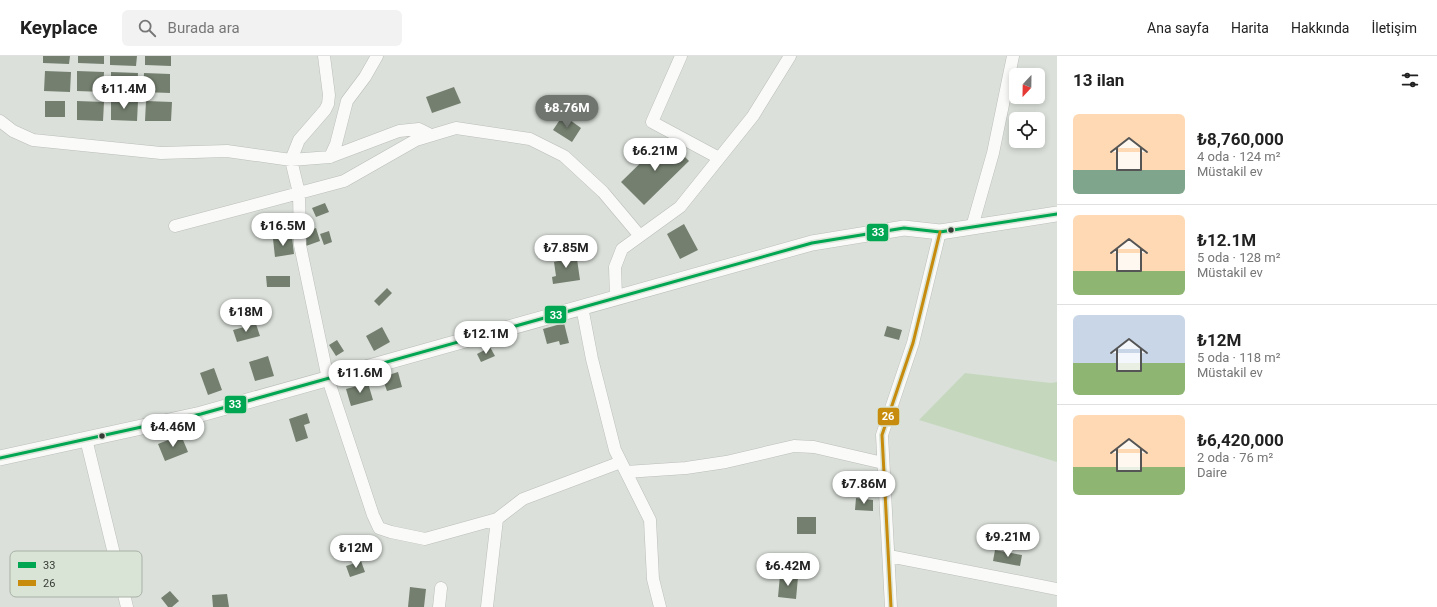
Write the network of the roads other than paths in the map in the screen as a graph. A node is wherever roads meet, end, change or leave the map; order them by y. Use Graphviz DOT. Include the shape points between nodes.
graph roads {
  1 [pos="324,56"];
  2 [pos="377,56"];
  3 [pos="681,56"];
  4 [pos="1014,56"];
  5 [pos="787,57"];
  6 [pos="0,121"];
  7 [pos="431,135"];
  8 [pos="330,158"];
  9 [pos="720,158"];
  10 [pos="291,160"];
  11 [pos="299,192"];
  12 [pos="1057,214"];
  13 [pos="175,226"];
  14 [pos="972,227"];
  15 [pos="940,232"];
  16 [pos="640,236"];
  17 [pos="616,297"];
  18 [pos="582,307"];
  19 [pos="328,379"];
  20 [pos="86,439"];
  21 [pos="0,458"];
  22 [pos="883,463"];
  23 [pos="624,467"];
  24 [pos="497,519"];
  25 [pos="113,551"];
  26 [pos="889,556"];
  27 [pos="441,588"];
  28 [pos="1057,589"];
  29 [pos="125,597"];
  30 [pos="127,607"];
  31 [pos="439,607"];
  32 [pos="487,607"];
  33 [pos="660,607"];
  34 [pos="891,607"];
  1 -- 10 [label="street" via="330,95 328,104 299,140"];
  2 -- 8 [label="street" via="347,101"];
  3 -- 9 [label="street" via="652,122"];
  4 -- 14 [label="street" via="993,153"];
  5 -- 9 [label="street" via="753,116"];
  6 -- 10 [label="street" via="13,131 33,140 161,153 227,151"];
  7 -- 8 [label="street" via="419,129 399,131"];
  7 -- 11 [label="street" via="416,140 344,181"];
  7 -- 16 [label="street" via="456,128 530,139 564,156 603,192"];
  8 -- 10 [label="street"];
  9 -- 16 [label="street" via="680,207"];
  10 -- 11 [label="street"];
  11 -- 13 [label="street"];
  11 -- 19 [label="street" via="300,246"];
  12 -- 14 [label="street"];
  14 -- 15 [label="street"];
  15 -- 17 [label="street" via="904,228 812,242"];
  15 -- 22 [label="street" via="913,343 882,435"];
  16 -- 17 [label="street" via="622,249 614,267"];
  17 -- 18 [label="street"];
  18 -- 19 [label="street"];
  18 -- 23 [label="street" via="615,450"];
  19 -- 20 [label="street" via="201,414"];
  19 -- 24 [label="street" via="379,528 425,539"];
  20 -- 21 [label="street"];
  20 -- 25 [label="street"];
  22 -- 23 [label="street" via="814,447 794,446 726,462 686,468"];
  22 -- 26 [label="street"];
  23 -- 24 [label="street" via="523,499"];
  23 -- 33 [label="street" via="650,520 653,579"];
  24 -- 32 [label="street"];
  26 -- 28 [label="street"];
  26 -- 34 [label="street"];
  27 -- 31 [label="street"];
  29 -- 30 [label="street"];
}
